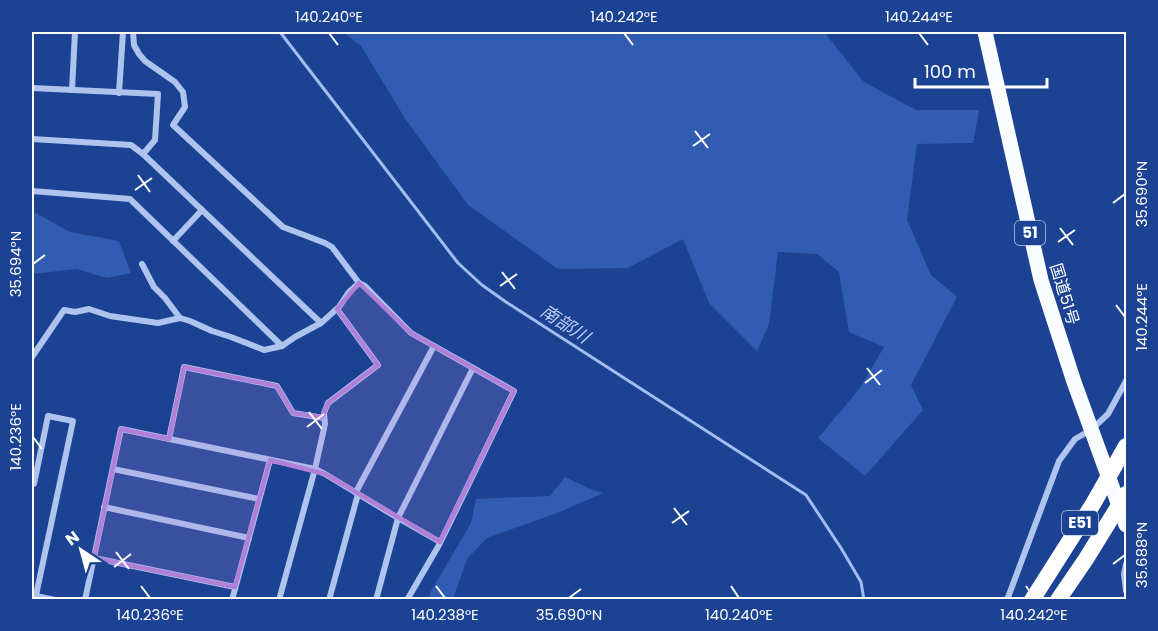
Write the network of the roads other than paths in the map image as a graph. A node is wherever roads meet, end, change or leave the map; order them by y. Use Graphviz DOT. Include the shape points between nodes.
graph roads {
  1 [pos="75,32"];
  2 [pos="123,32"];
  3 [pos="133,32"];
  4 [pos="985,32"];
  5 [pos="32,88"];
  6 [pos="72,90"];
  7 [pos="119,93"];
  8 [pos="32,139"];
  9 [pos="143,154"];
  10 [pos="32,191"];
  11 [pos="202,210"];
  12 [pos="173,240"];
  13 [pos="142,264"];
  14 [pos="359,283"];
  15 [pos="337,309"];
  16 [pos="180,318"];
  17 [pos="321,323"];
  18 [pos="282,346"];
  19 [pos="434,346"];
  20 [pos="32,357"];
  21 [pos="473,368"];
  22 [pos="1126,381"];
  23 [pos="324,418"];
  24 [pos="1091,430"];
  25 [pos="169,439"];
  26 [pos="1126,446"];
  27 [pos="270,460"];
  28 [pos="113,468"];
  29 [pos="315,469"];
  30 [pos="32,483"];
  31 [pos="357,493"];
  32 [pos="1126,494"];
  33 [pos="259,499"];
  34 [pos="104,507"];
  35 [pos="398,518"];
  36 [pos="1126,525"];
  37 [pos="249,538"];
  38 [pos="440,542"];
  39 [pos="94,558"];
  40 [pos="1126,564"];
  41 [pos="235,587"];
  42 [pos="1126,591"];
  43 [pos="35,593"];
  44 [pos="55,600"];
  45 [pos="85,600"];
  46 [pos="232,600"];
  47 [pos="279,600"];
  48 [pos="329,600"];
  49 [pos="376,600"];
  50 [pos="407,600"];
  51 [pos="1007,600"];
  52 [pos="1032,600"];
  53 [pos="1058,600"];
  1 -- 6 [label="street"];
  2 -- 7 [label="street"];
  3 -- 14 [label="street" via="139,54 183,92 185,107 173,125 283,227 332,247"];
  4 -- 24 [label="highway, 国道51号 / 51" via="1041,280"];
  5 -- 6 [label="street"];
  6 -- 7 [label="street"];
  7 -- 9 [label="street" via="158,94 155,140"];
  8 -- 9 [label="street" via="131,145"];
  9 -- 11 [label="street"];
  10 -- 12 [label="street" via="130,199"];
  11 -- 12 [label="street"];
  11 -- 17 [label="street"];
  12 -- 18 [label="street"];
  13 -- 16 [label="street" via="154,287"];
  14 -- 15 [label="street"];
  14 -- 19 [label="street" via="411,333"];
  15 -- 17 [label="street"];
  15 -- 23 [label="street" via="378,365 328,402"];
  16 -- 18 [label="street" via="264,350"];
  16 -- 20 [label="street" via="158,323 89,309 64,310"];
  17 -- 18 [label="street"];
  19 -- 21 [label="street"];
  19 -- 31 [label="street"];
  21 -- 35 [label="street"];
  21 -- 38 [label="street" via="514,391"];
  22 -- 24 [label="street" via="1108,414"];
  23 -- 25 [label="street" via="293,413 277,386 184,367"];
  23 -- 29 [label="street"];
  24 -- 36 [label="highway, 国道51号 / 51"];
  24 -- 51 [label="street" via="1075,439 1059,461"];
  25 -- 27 [label="street"];
  25 -- 28 [label="street" via="121,429"];
  26 -- 52 [label="highway, E51"];
  27 -- 29 [label="street"];
  27 -- 33 [label="street"];
  28 -- 33 [label="street"];
  28 -- 34 [label="street"];
  29 -- 31 [label="street"];
  29 -- 47 [label="street"];
  30 -- 43 [label="street" via="48,416 73,421"];
  31 -- 35 [label="street"];
  31 -- 48 [label="street"];
  32 -- 53 [label="highway, E51"];
  33 -- 37 [label="street"];
  34 -- 37 [label="street"];
  34 -- 39 [label="street"];
  35 -- 38 [label="street"];
  35 -- 49 [label="street"];
  37 -- 41 [label="street"];
  38 -- 50 [label="street"];
  39 -- 41 [label="street"];
  39 -- 45 [label="street"];
  40 -- 42 [label="street"];
  41 -- 46 [label="street"];
  43 -- 44 [label="street"];
}
